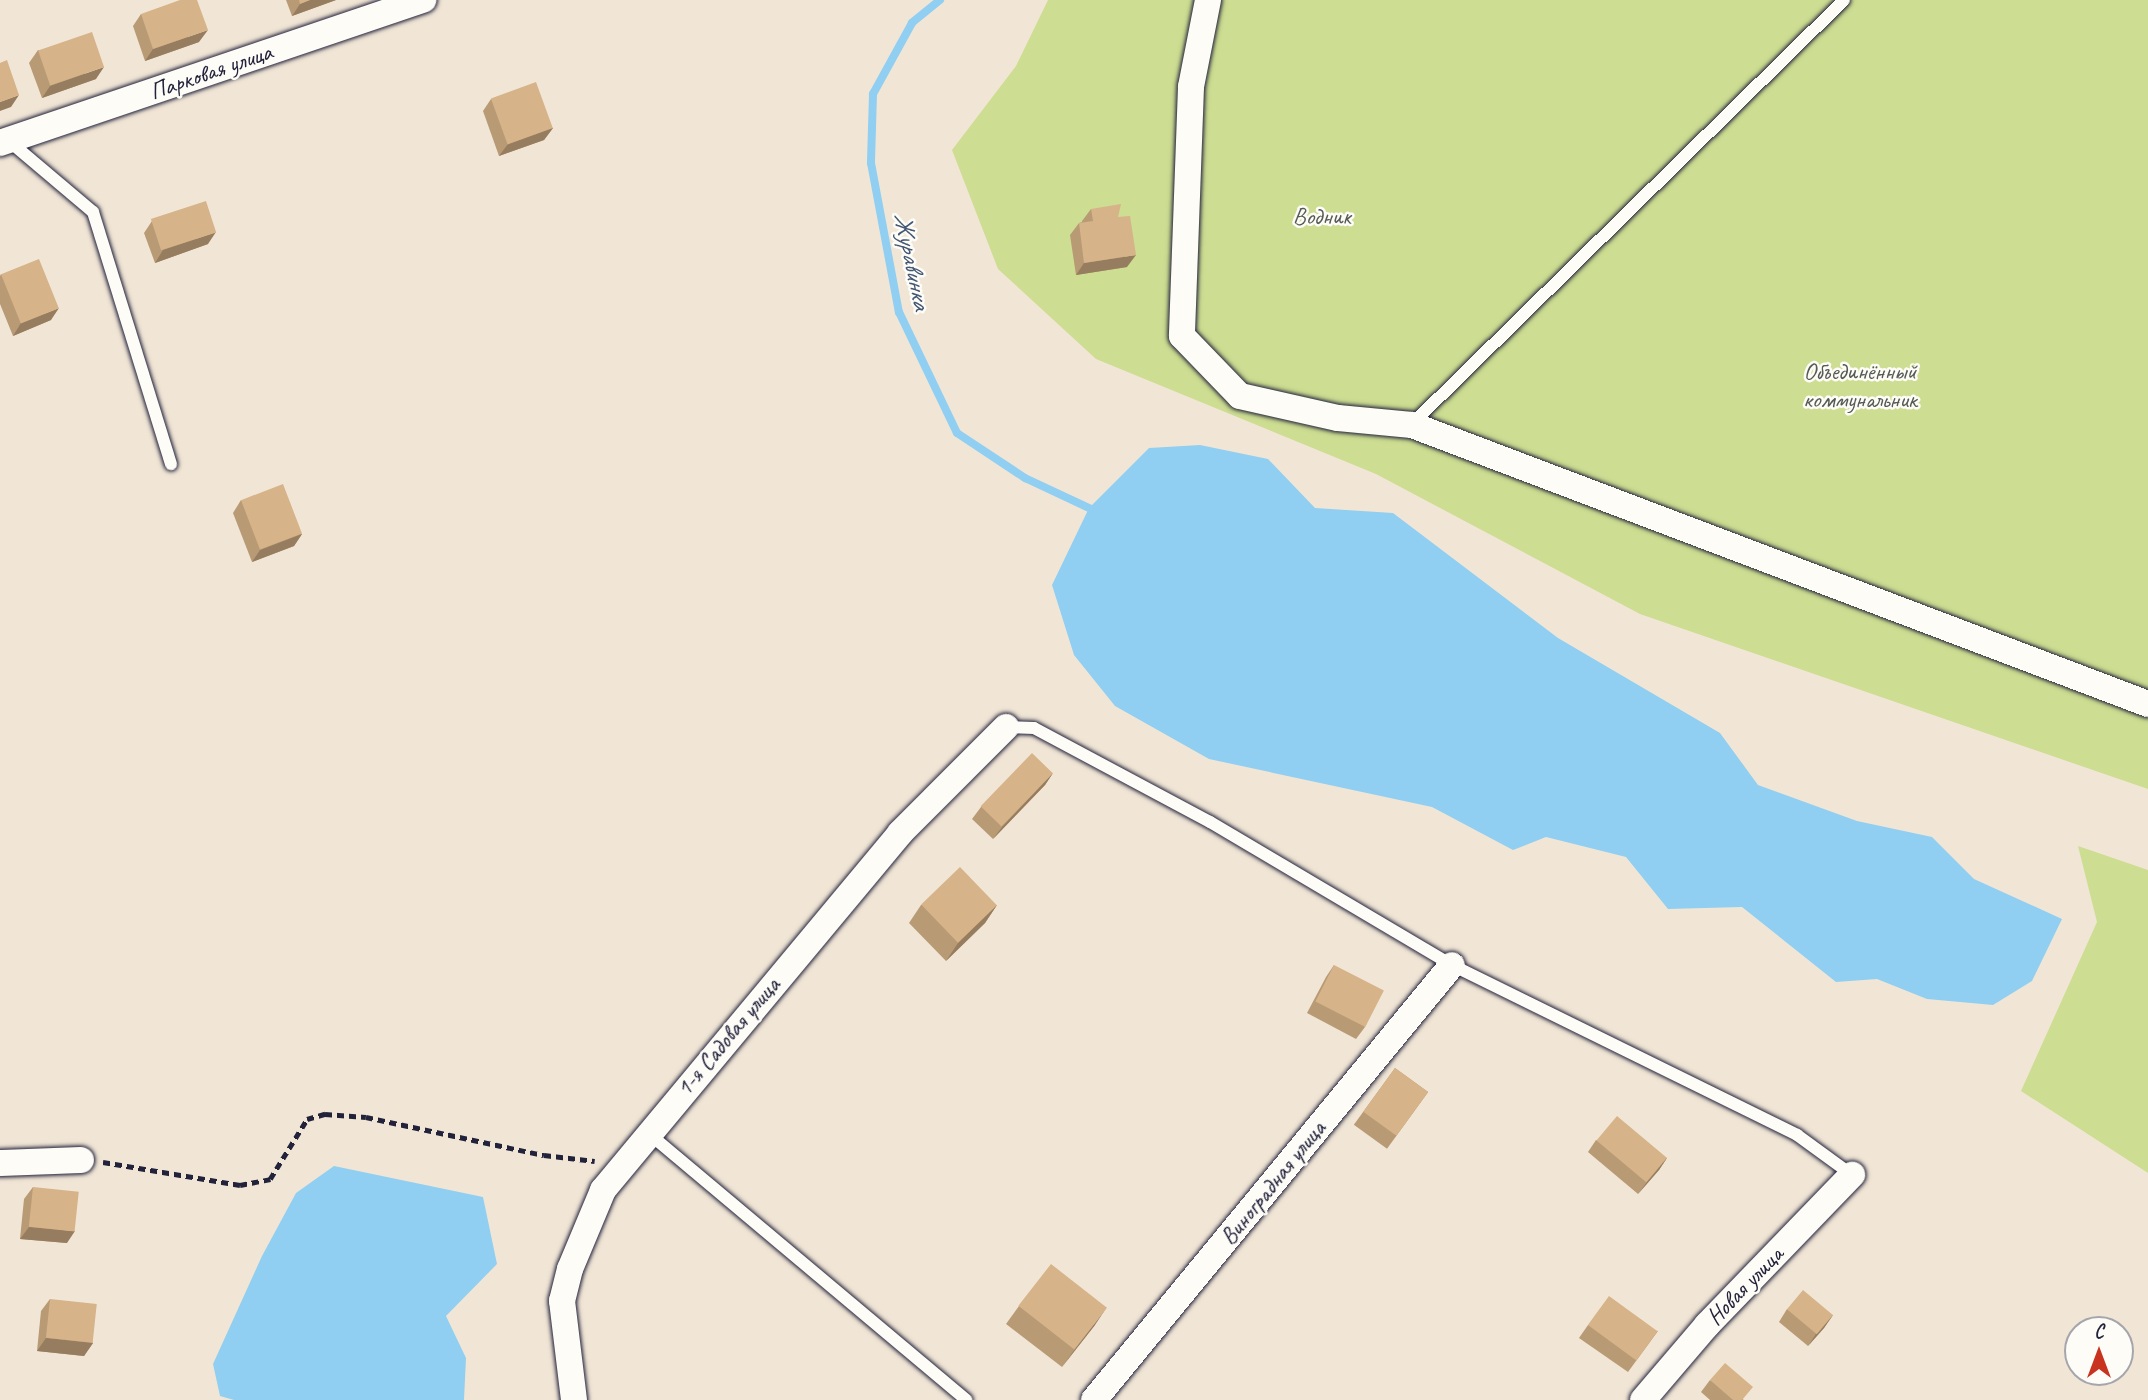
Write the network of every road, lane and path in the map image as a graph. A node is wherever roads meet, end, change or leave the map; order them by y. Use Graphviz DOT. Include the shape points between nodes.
graph roads {
  1 [pos="423,0"];
  2 [pos="1208,0"];
  3 [pos="1844,0"];
  4 [pos="4,142"];
  5 [pos="1412,425"];
  6 [pos="172,464"];
  7 [pos="2148,704"];
  8 [pos="1006,727"];
  9 [pos="1452,965"];
  10 [pos="647,1132"];
  11 [pos="81,1160"];
  12 [pos="0,1163"];
  13 [pos="621,1164"];
  14 [pos="1852,1175"];
  15 [pos="574,1400"];
  16 [pos="966,1400"];
  17 [pos="1094,1400"];
  18 [pos="1643,1400"];
  1 -- 4 [label="street, Парковая улица"];
  2 -- 5 [label="street" via="1191,87 1182,336 1240,396 1338,418"];
  3 -- 5 [label="lane"];
  4 -- 6 [label="lane" via="93,212"];
  5 -- 7 [label="street"];
  8 -- 9 [label="lane" via="1034,728 1175,803"];
  8 -- 10 [label="street, 1-я Садовая улица" via="900,833"];
  9 -- 14 [label="lane" via="1797,1135"];
  9 -- 17 [label="street, Виноградная улица"];
  10 -- 13 [label="street, 1-я Садовая улица"];
  10 -- 16 [label="lane"];
  11 -- 12 [label="street"];
  11 -- 13 [label="path" via="240,1185 270,1179 307,1119 326,1114 366,1117 544,1156"];
  13 -- 15 [label="street, 1-я Садовая улица" via="603,1190 570,1269 562,1301"];
  14 -- 18 [label="street, Новая улица" via="1707,1325"];
}
